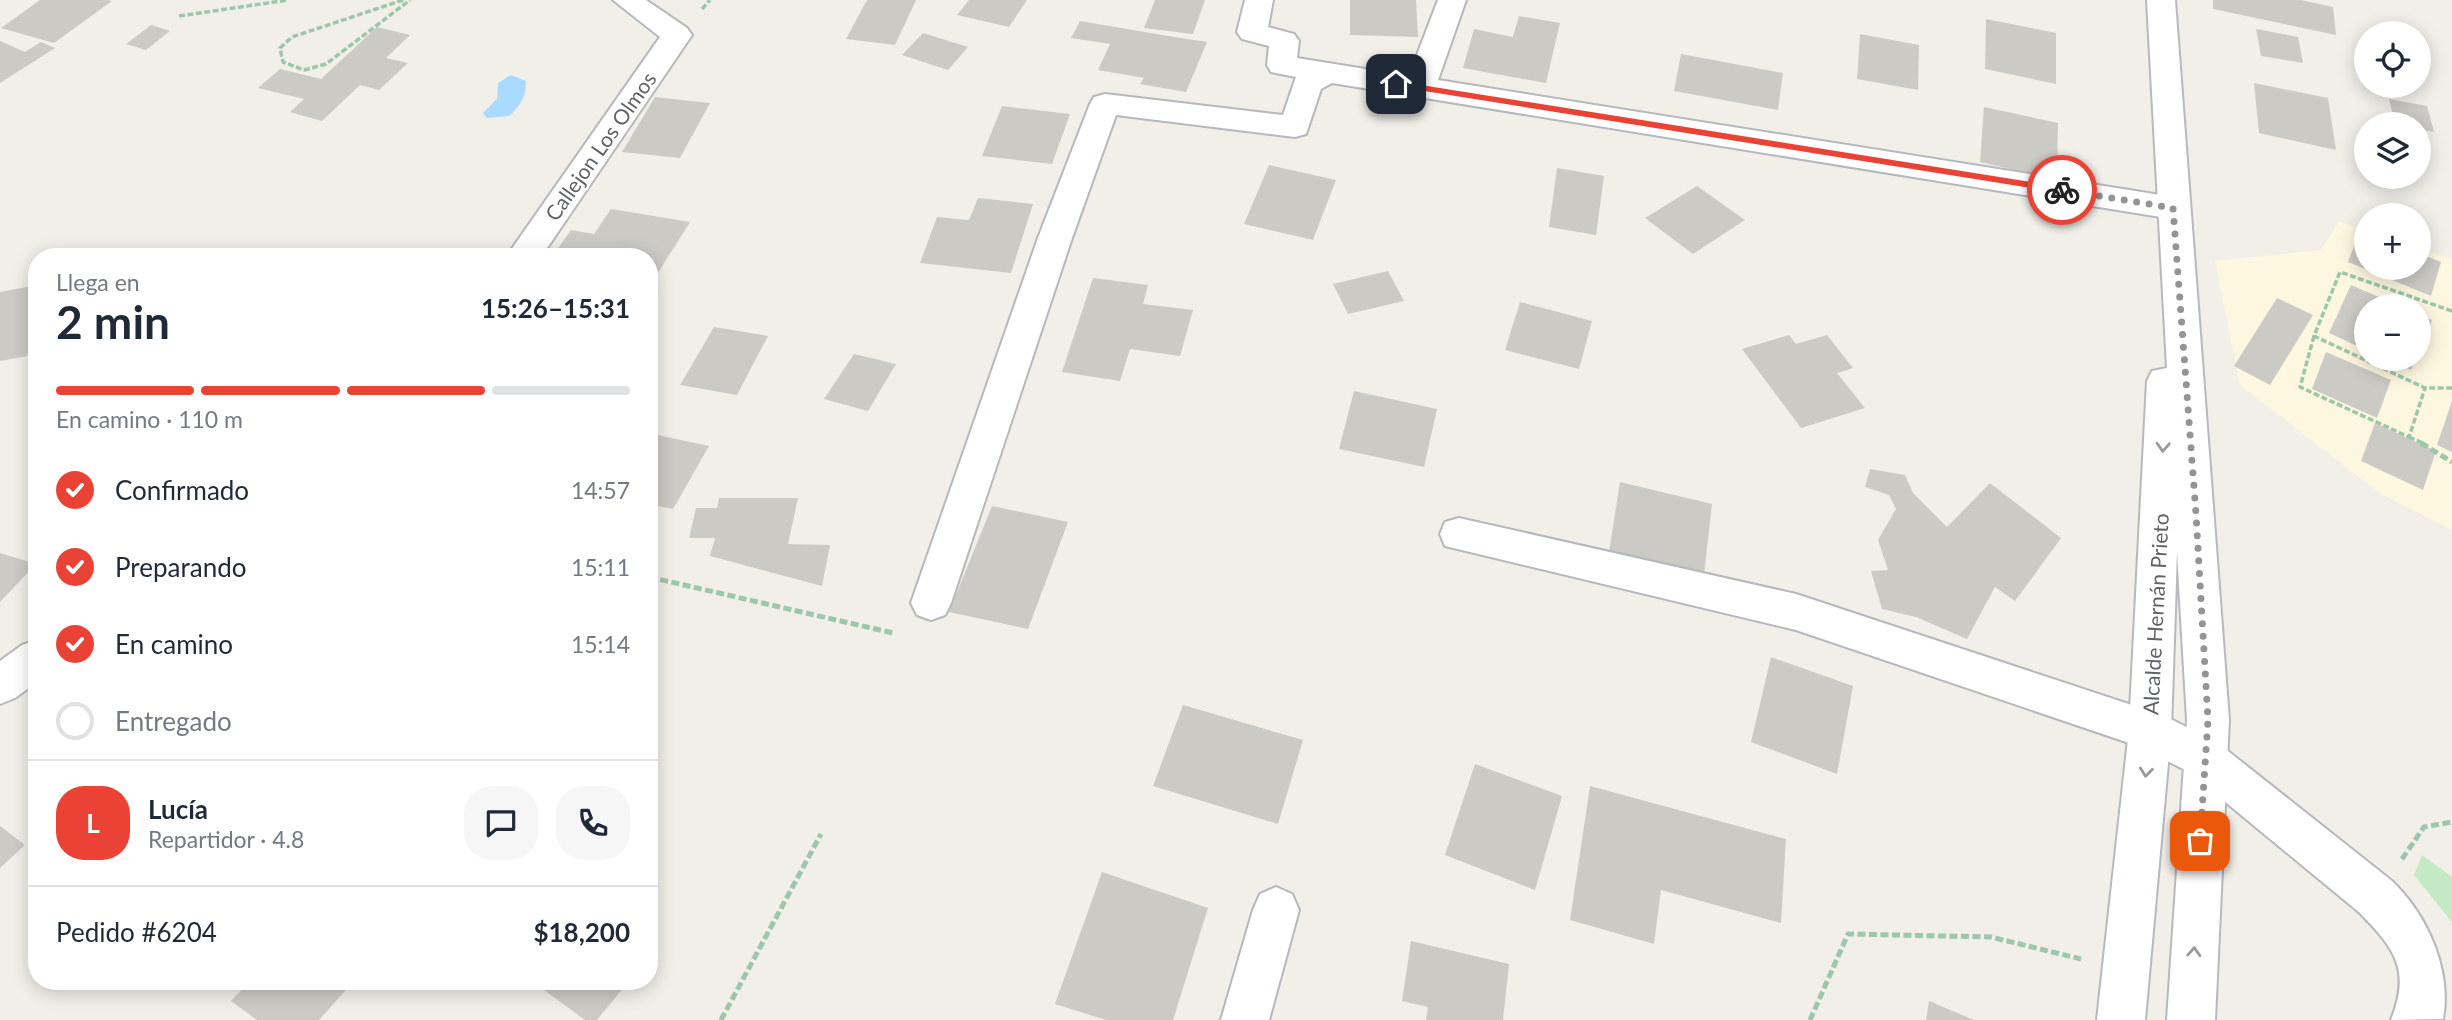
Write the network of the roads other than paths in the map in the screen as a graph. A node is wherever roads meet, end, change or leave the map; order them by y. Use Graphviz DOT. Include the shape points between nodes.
graph roads {
  1 [pos="626,0"];
  2 [pos="1259,0"];
  3 [pos="1452,0"];
  4 [pos="2161,0"];
  5 [pos="1327,73"];
  6 [pos="1420,87"];
  7 [pos="2173,208"];
  8 [pos="529,248"];
  9 [pos="1459,534"];
  10 [pos="931,603"];
  11 [pos="28,665"];
  12 [pos="0,685"];
  13 [pos="2150,730"];
  14 [pos="2204,758"];
  15 [pos="1276,910"];
  16 [pos="2125,1019"];
  17 [pos="1245,1020"];
  18 [pos="2191,1020"];
  19 [pos="2415,1020"];
  1 -- 8 [label="street, Callejon Los Olmos" via="677,35"];
  2 -- 5 [label="street" via="1252,32 1284,41 1282,65"];
  3 -- 6 [label="street"];
  4 -- 7 [label="street, Alcalde Hernán Prieto"];
  5 -- 6 [label="street"];
  5 -- 10 [label="street" via="1307,84 1294,127 1105,104"];
  6 -- 7 [label="street"];
  7 -- 13 [label="street, Alcalde Hernán Prieto, one-way"];
  7 -- 14 [label="street, Alcalde Hernán Prieto" via="2198,541 2208,720"];
  9 -- 13 [label="street" via="1796,612"];
  11 -- 12 [label="street"];
  13 -- 14 [label="street"];
  13 -- 16 [label="street, Alcalde Hernán Prieto, one-way"];
  18 -- 14 [label="street, Alcalde Hernán Prieto, one-way"];
  14 -- 19 [label="street" via="2402,923 2420,956 2426,1002"];
  15 -- 17 [label="street"];
}
